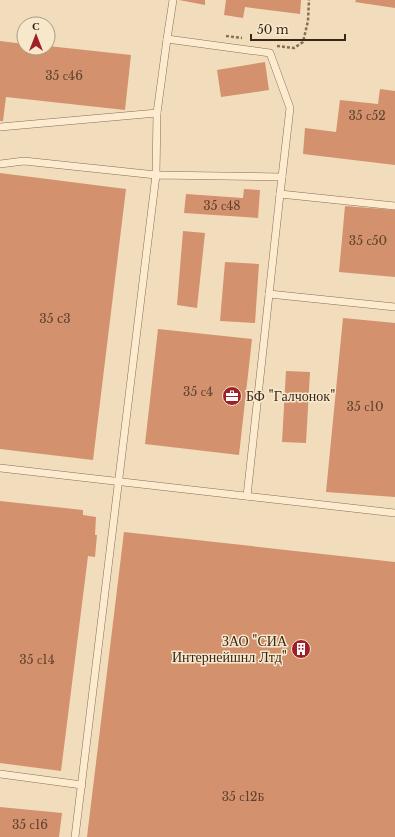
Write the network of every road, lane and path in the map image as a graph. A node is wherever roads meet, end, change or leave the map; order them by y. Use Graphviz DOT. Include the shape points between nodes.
graph roads {
  1 [pos="173,0"];
  2 [pos="309,0"];
  3 [pos="221,36"];
  4 [pos="167,39"];
  5 [pos="249,40"];
  6 [pos="271,44"];
  7 [pos="157,113"];
  8 [pos="0,127"];
  9 [pos="0,164"];
  10 [pos="156,175"];
  11 [pos="282,177"];
  12 [pos="280,194"];
  13 [pos="395,206"];
  14 [pos="269,294"];
  15 [pos="395,307"];
  16 [pos="0,468"];
  17 [pos="119,480"];
  18 [pos="247,496"];
  19 [pos="395,513"];
  20 [pos="0,774"];
  21 [pos="82,784"];
  22 [pos="75,837"];
  1 -- 4 [label="lane"];
  2 -- 6 [label="path" via="303,42 294,48"];
  3 -- 5 [label="path"];
  4 -- 7 [label="lane"];
  4 -- 11 [label="lane" via="270,53 290,108"];
  7 -- 8 [label="lane"];
  7 -- 10 [label="lane"];
  9 -- 10 [label="lane" via="24,161"];
  10 -- 11 [label="lane"];
  10 -- 17 [label="lane"];
  11 -- 12 [label="lane"];
  12 -- 13 [label="lane"];
  12 -- 14 [label="lane"];
  14 -- 15 [label="lane"];
  14 -- 18 [label="lane"];
  16 -- 17 [label="lane"];
  17 -- 18 [label="lane"];
  17 -- 21 [label="lane"];
  18 -- 19 [label="lane"];
  20 -- 21 [label="lane"];
  21 -- 22 [label="lane"];
}
